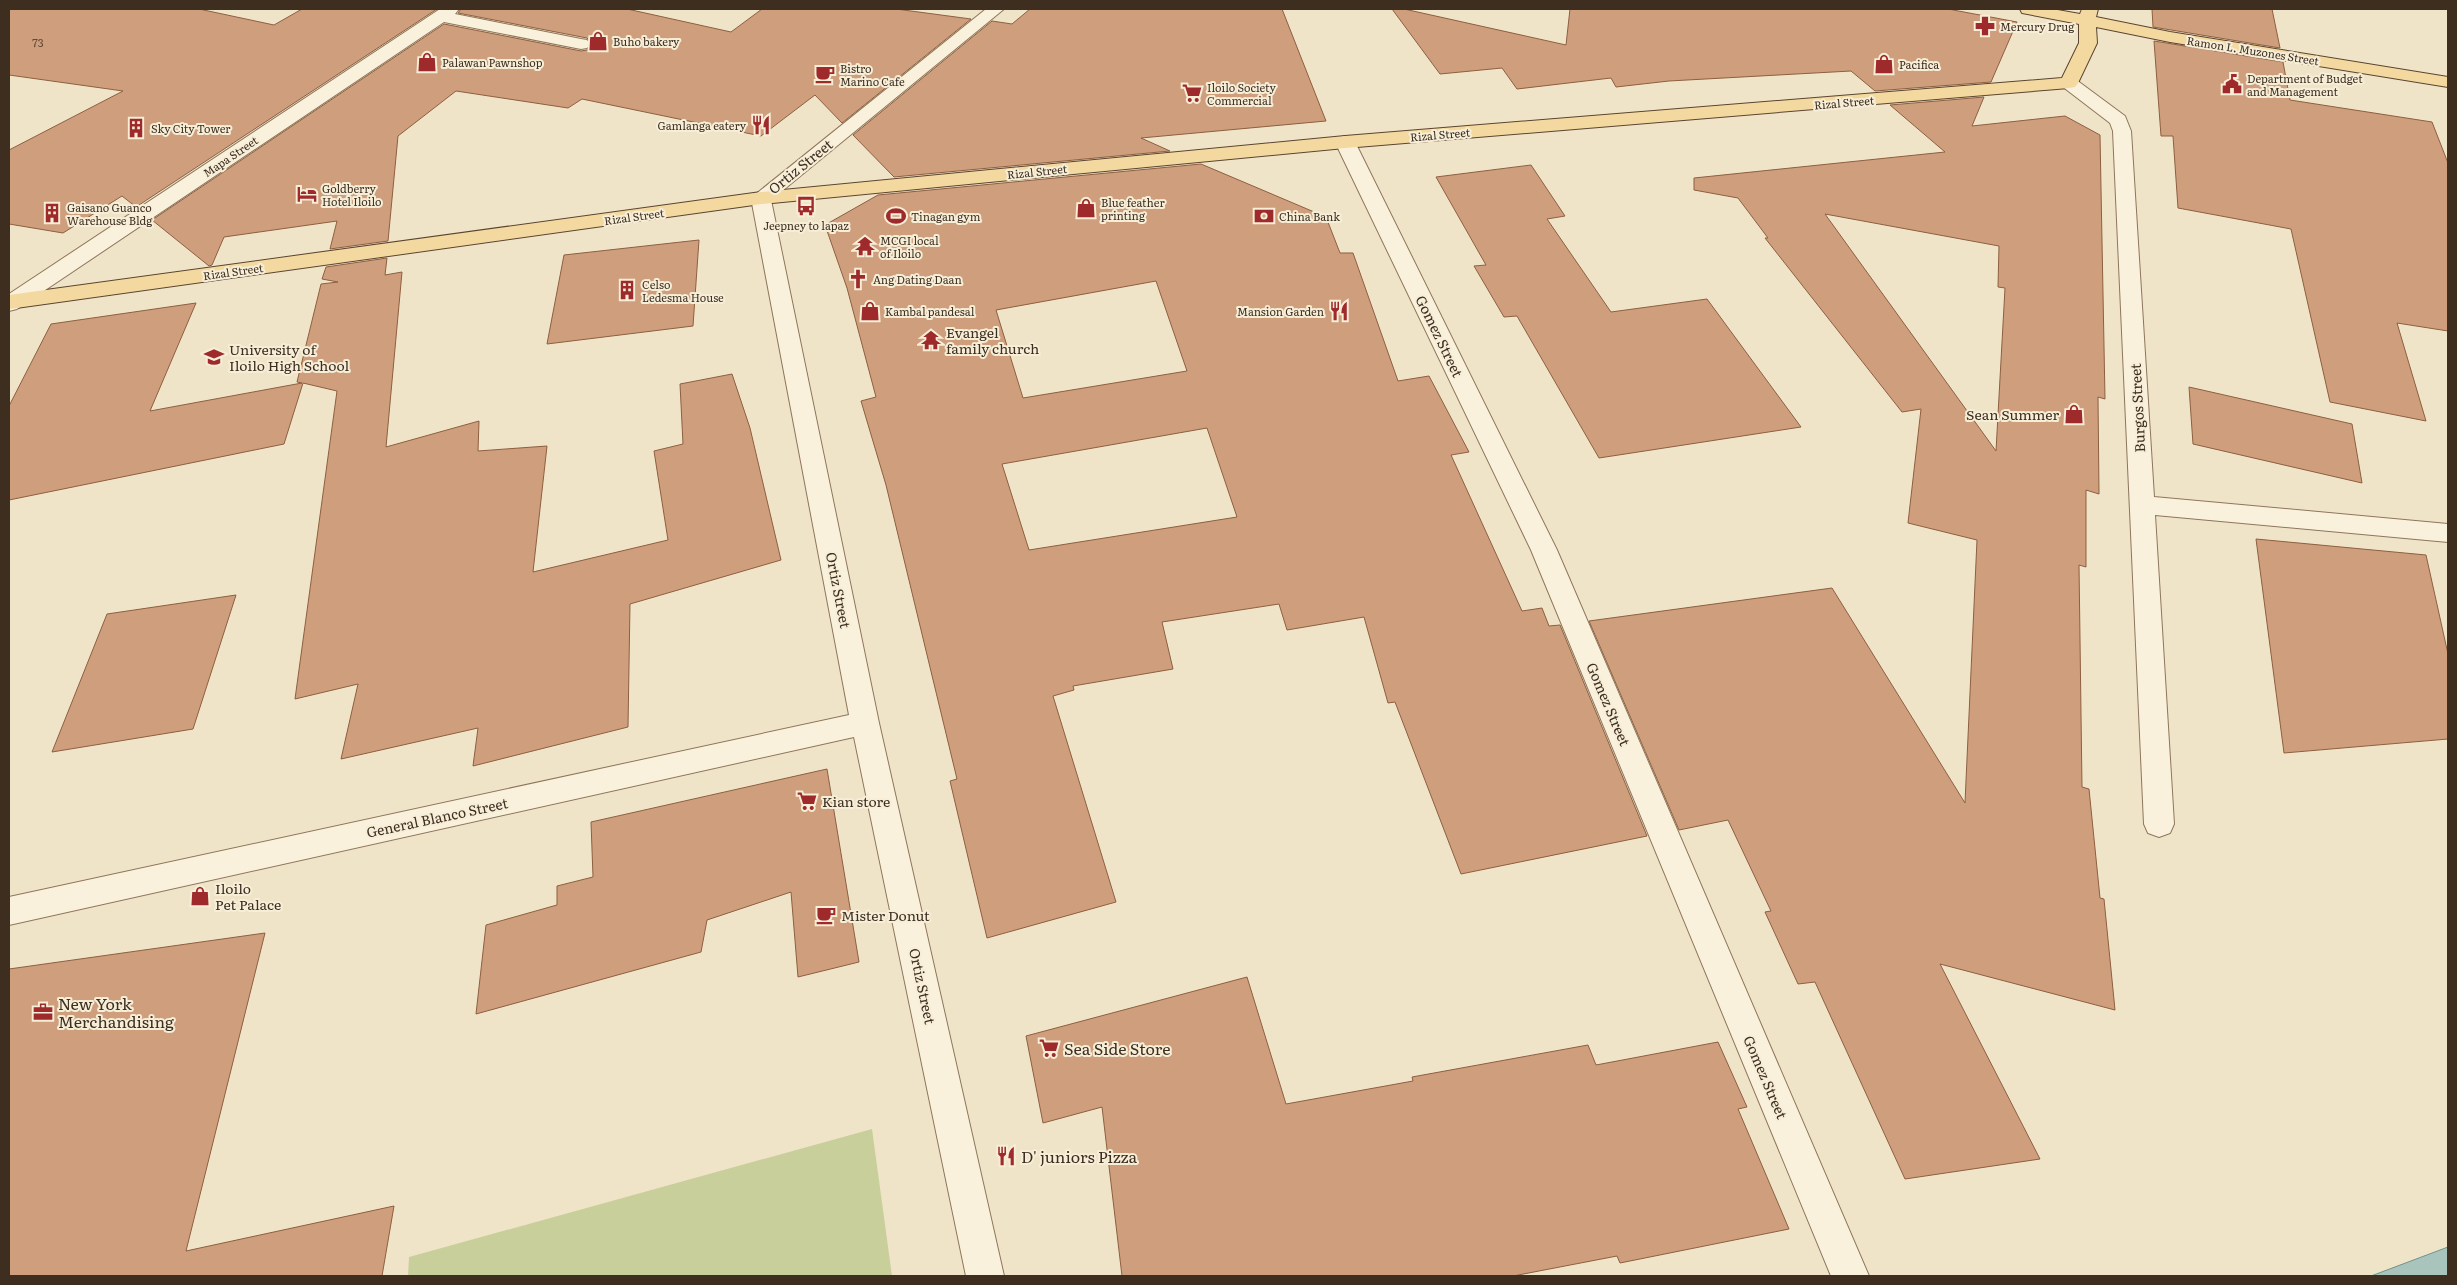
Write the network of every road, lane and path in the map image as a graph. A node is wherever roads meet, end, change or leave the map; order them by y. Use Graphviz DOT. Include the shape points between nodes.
graph roads {
  1 [pos="996,9"];
  2 [pos="2028,9"];
  3 [pos="446,12"];
  4 [pos="2089,15"];
  5 [pos="581,44"];
  6 [pos="2448,82"];
  7 [pos="2069,83"];
  8 [pos="1345,142"];
  9 [pos="761,198"];
  10 [pos="10,303"];
  11 [pos="2142,505"];
  12 [pos="2448,534"];
  13 [pos="866,723"];
  14 [pos="2159,824"];
  15 [pos="9,911"];
  16 [pos="986,1276"];
  17 [pos="1850,1276"];
  1 -- 9 [label="street, Ortiz Street"];
  2 -- 4 [label="main road, Ramon L. Muzones Street"];
  3 -- 5 [label="street"];
  3 -- 10 [label="street, Mapa Street"];
  4 -- 6 [label="main road, Ramon L. Muzones Street" via="2170,37"];
  4 -- 7 [label="main road" via="2088,43"];
  7 -- 8 [label="main road, Rizal Street"];
  7 -- 11 [label="street, Burgos Street" via="2118,120 2122,131"];
  8 -- 9 [label="main road, Rizal Street"];
  8 -- 17 [label="street, Gomez Street" via="1544,550"];
  9 -- 10 [label="main road, Rizal Street"];
  9 -- 13 [label="street, Ortiz Street"];
  11 -- 12 [label="street"];
  11 -- 14 [label="street, Burgos Street"];
  13 -- 15 [label="street, General Blanco Street"];
  13 -- 16 [label="street, Ortiz Street"];
}
